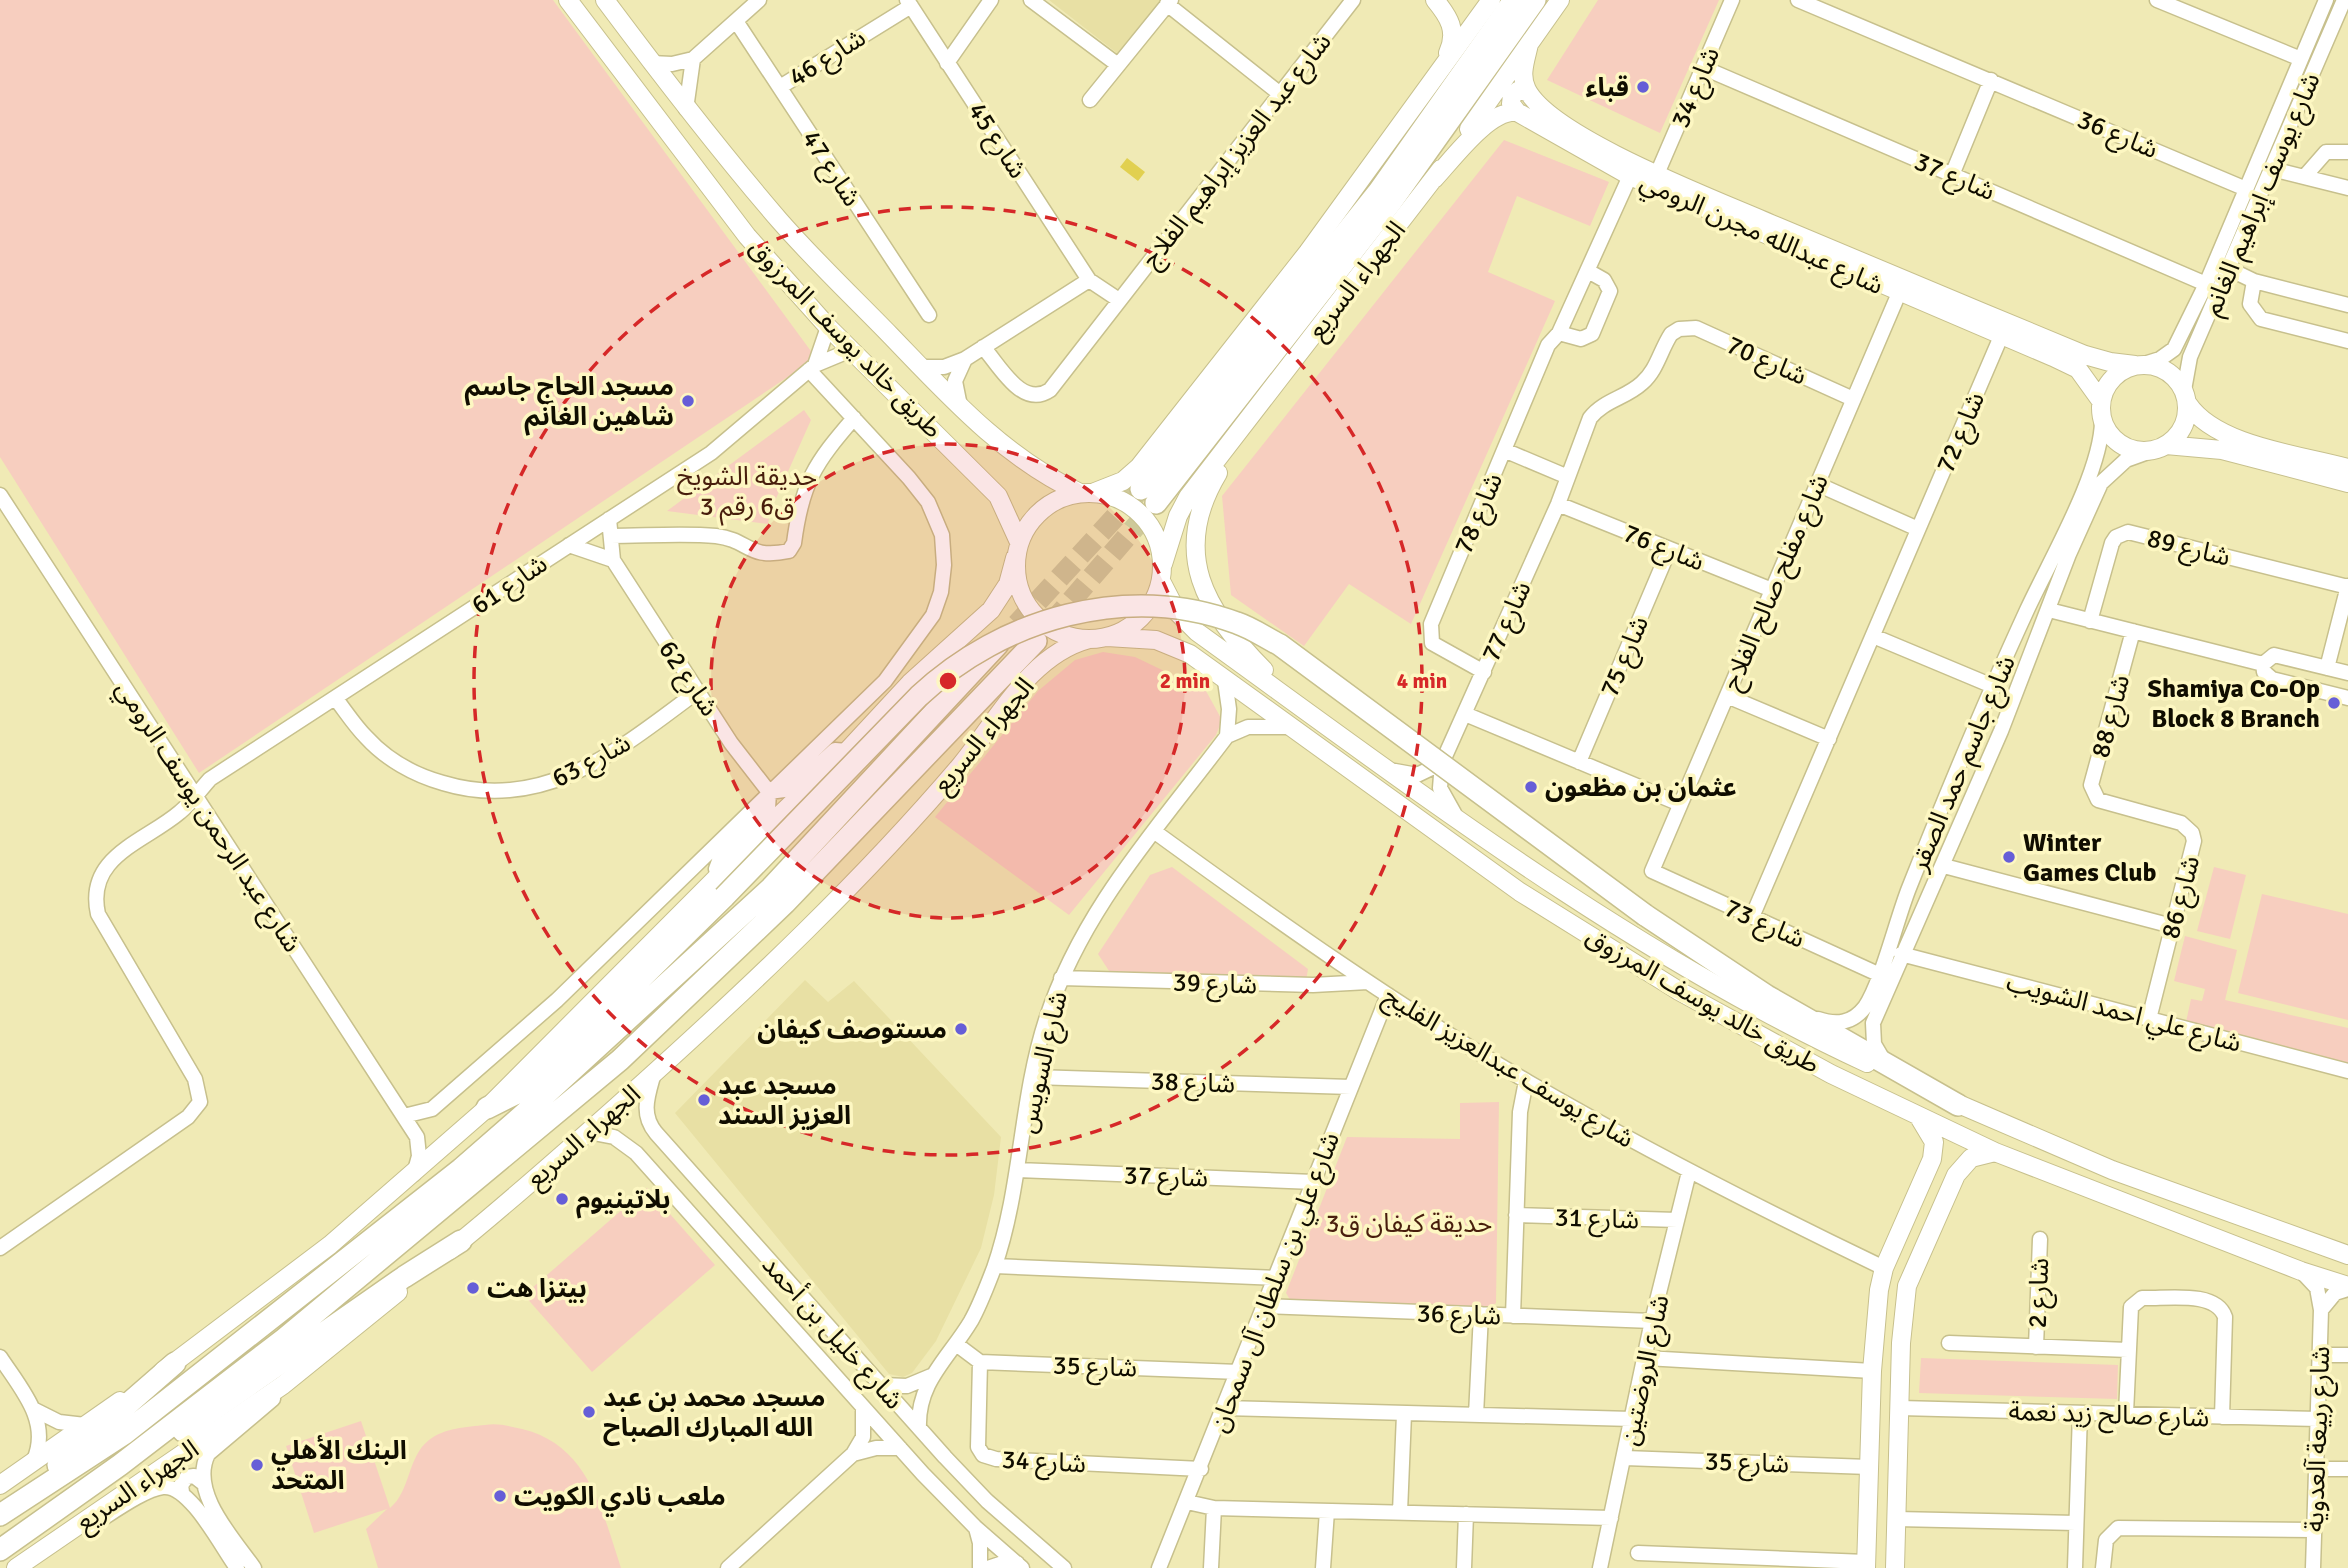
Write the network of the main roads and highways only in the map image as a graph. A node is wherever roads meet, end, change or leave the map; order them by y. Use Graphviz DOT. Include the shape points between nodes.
graph roads {
  1 [pos="568,0"];
  2 [pos="605,0"];
  3 [pos="1435,0"];
  4 [pos="1491,0"];
  5 [pos="1514,0"];
  6 [pos="1535,0"];
  7 [pos="1560,0"];
  8 [pos="1530,44"];
  9 [pos="1437,76"];
  10 [pos="1527,92"];
  11 [pos="1517,112"];
  12 [pos="1434,178"];
  13 [pos="2139,364"];
  14 [pos="2186,397"];
  15 [pos="2101,401"];
  16 [pos="1254,412"];
  17 [pos="2158,448"];
  18 [pos="2348,467"];
  19 [pos="2348,483"];
  20 [pos="1088,493"];
  21 [pos="1017,550"];
  22 [pos="1162,573"];
  23 [pos="1017,624"];
  24 [pos="1098,638"];
  25 [pos="1036,641"];
  26 [pos="1304,709"];
  27 [pos="1520,892"];
  28 [pos="1650,946"];
  29 [pos="1958,1105"];
  30 [pos="487,1108"];
  31 [pos="1919,1117"];
  32 [pos="1995,1152"];
  33 [pos="1918,1192"];
  34 [pos="1942,1205"];
  35 [pos="2150,1213"];
  36 [pos="2274,1230"];
  37 [pos="461,1241"];
  38 [pos="2348,1255"];
  39 [pos="2348,1287"];
  40 [pos="1877,1313"];
  41 [pos="1904,1314"];
  42 [pos="1874,1341"];
  43 [pos="1902,1343"];
  44 [pos="175,1363"];
  45 [pos="120,1465"];
  46 [pos="0,1485"];
  47 [pos="1,1514"];
  48 [pos="0,1550"];
  49 [pos="1866,1565"];
  50 [pos="16,1568"];
  51 [pos="1895,1568"];
  1 -- 21 [label="main road, طريق خالد يوسف المرزوق" via="747,236 828,327 982,477 1003,504"];
  2 -- 20 [label="main road, طريق خالد يوسف المرزوق" via="686,109 781,222 920,367 1019,459 1048,478"];
  3 -- 9 [label="main road" via="1453,30 1450,51"];
  4 -- 9 [label="main road, الجهراء السريع"];
  5 -- 6 [label="highway, الجهراء السريع" via="1380,191 1148,496 1392,201"];
  7 -- 8 [label="main road, الجهراء السريع"];
  8 -- 10 [label="main road" via="1523,75"];
  8 -- 12 [label="main road, الجهراء السريع"];
  9 -- 20 [label="main road, الجهراء السريع" via="1308,252 1139,467 1122,481"];
  10 -- 11 [label="main road" via="1519,90 1512,95"];
  10 -- 13 [label="main road, شارع عبدالله مجرن الرومي" via="1571,129 1657,174 2085,355"];
  11 -- 12 [label="main road" via="1492,118"];
  11 -- 15 [label="main road, شارع عبدالله مجرن الرومي" via="1630,176 2077,369"];
  12 -- 16 [label="main road, الجهراء السريع"];
  13 -- 14 [label="main road" via="2168,371"];
  13 -- 15 [label="main road" via="2112,378"];
  14 -- 17 [label="main road" via="2183,428"];
  14 -- 18 [label="main road" via="2209,427"];
  15 -- 17 [label="main road" via="2102,420 2126,447"];
  16 -- 22 [label="main road, الجهراء السريع" via="1188,497"];
  16 -- 26 [label="main road" via="1205,496 1196,528 1197,565 1206,598 1225,628"];
  17 -- 19 [label="main road" via="2222,450"];
  20 -- 21 [label="main road" via="1064,496 1036,514"];
  20 -- 22 [label="main road" via="1124,501 1143,516 1156,534"];
  21 -- 24 [label="main road" via="1016,579 1034,615 1060,633"];
  21 -- 30 [label="main road" via="1008,584 991,610 909,683 847,751"];
  22 -- 24 [label="main road" via="1156,597 1142,617 1122,632"];
  22 -- 26 [label="main road, طريق خالد يوسف المرزوق" via="1177,612 1192,628"];
  23 -- 47 [label="highway, الجهراء السريع" via="771,888 533,1106 461,1169 135,1426"];
  24 -- 27 [label="main road, طريق خالد يوسف المرزوق" via="1171,644"];
  24 -- 37 [label="main road, الجهراء السريع" via="1064,648 1044,662 960,766 739,997"];
  25 -- 45 [label="highway, الجهراء السريع" via="785,903 620,1060 305,1322"];
  26 -- 28 [label="main road, طريق خالد يوسف المرزوق" via="1580,904"];
  27 -- 28 [label="main road" via="1517,882 1524,878 1582,915"];
  27 -- 31 [label="main road, طريق خالد يوسف المرزوق" via="1679,991"];
  28 -- 29 [label="main road, طريق خالد يوسف المرزوق" via="1840,1050"];
  29 -- 30 [label="highway, bridge" via="1767,996 1645,915 1280,645 1218,617 1164,606 1138,606 1088,611 1037,625 965,657 919,696 548,1070 523,1090"];
  29 -- 36 [label="main road, طريق خالد يوسف المرزوق" via="2112,1170"];
  30 -- 44 [label="main road" via="330,1245"];
  31 -- 32 [label="main road, طريق خالد يوسف المرزوق"];
  31 -- 33 [label="main road" via="1931,1133 1934,1149"];
  32 -- 34 [label="main road" via="1963,1165"];
  32 -- 35 [label="main road, طريق خالد يوسف المرزوق"];
  33 -- 34 [label="main road" via="1936,1194"];
  33 -- 40 [label="main road" via="1884,1268"];
  34 -- 41 [label="main road" via="1912,1270"];
  35 -- 36 [label="main road" via="2268,1251 2280,1246"];
  35 -- 39 [label="main road, طريق خالد يوسف المرزوق"];
  36 -- 38 [label="main road, طريق خالد يوسف المرزوق"];
  37 -- 45 [label="highway" via="200,1422"];
  37 -- 50 [label="main road, الجهراء السريع" via="283,1385"];
  40 -- 41 [label="main road" via="1890,1320"];
  40 -- 42 [label="main road"];
  41 -- 43 [label="main road"];
  42 -- 43 [label="main road" via="1888,1334"];
  42 -- 49 [label="main road"];
  43 -- 51 [label="main road"];
  44 -- 46 [label="main road"];
  44 -- 47 [label="highway"];
  45 -- 48 [label="highway, الجهراء السريع"];
}
